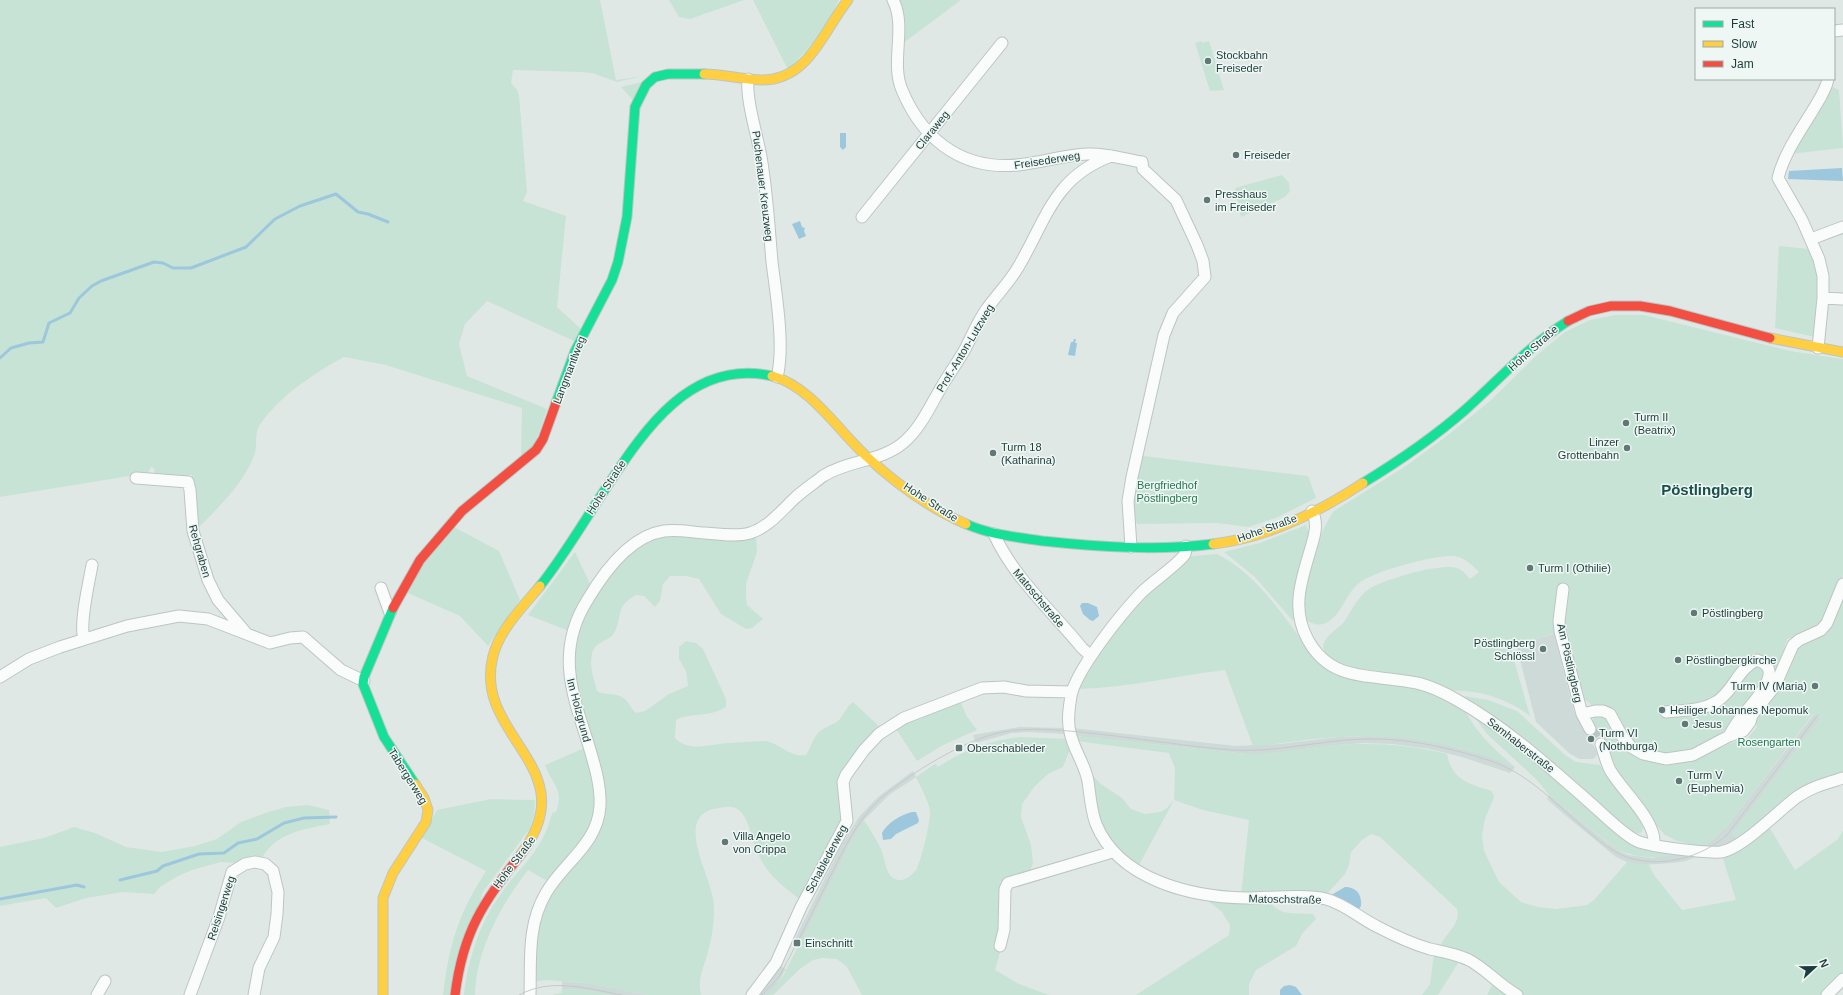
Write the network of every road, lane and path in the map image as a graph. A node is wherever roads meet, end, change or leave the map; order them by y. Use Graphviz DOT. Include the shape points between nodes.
graph roads {
  1 [pos="848,0"];
  2 [pos="893,0"];
  3 [pos="1002,43"];
  4 [pos="748,79"];
  5 [pos="1828,80"];
  6 [pos="929,133"];
  7 [pos="1078,154"];
  8 [pos="1111,156"];
  9 [pos="1082,170"];
  10 [pos="862,217"];
  11 [pos="1843,227"];
  12 [pos="1811,239"];
  13 [pos="1823,298"];
  14 [pos="1843,299"];
  15 [pos="1818,348"];
  16 [pos="1843,352"];
  17 [pos="777,377"];
  18 [pos="871,460"];
  19 [pos="136,478"];
  20 [pos="1312,511"];
  21 [pos="994,534"];
  22 [pos="1186,546"];
  23 [pos="1131,547"];
  24 [pos="92,565"];
  25 [pos="1843,584"];
  26 [pos="381,588"];
  27 [pos="1563,589"];
  28 [pos="390,613"];
  29 [pos="248,635"];
  30 [pos="84,639"];
  31 [pos="1091,656"];
  32 [pos="0,677"];
  33 [pos="364,681"];
  34 [pos="1072,692"];
  35 [pos="1666,712"];
  36 [pos="1582,714"];
  37 [pos="1590,729"];
  38 [pos="1729,736"];
  39 [pos="1601,744"];
  40 [pos="1843,778"];
  41 [pos="1654,845"];
  42 [pos="1112,851"];
  43 [pos="1000,946"];
  44 [pos="105,980"];
  45 [pos="1843,980"];
  46 [pos="97,995"];
  47 [pos="190,995"];
  48 [pos="254,995"];
  49 [pos="383,995"];
  50 [pos="455,995"];
  51 [pos="530,995"];
  52 [pos="752,995"];
  53 [pos="1517,995"];
  54 [pos="1827,995"];
  1 -- 4 [label="main road" via="839,10 819,44 789,75 773,80"];
  2 -- 6 [label="street, Freisederweg" via="898,14 901,88"];
  3 -- 6 [label="street, Claraweg"];
  4 -- 17 [label="street, Puchenauer Kreuzweg" via="748,93 762,161 775,286 780,350"];
  4 -- 28 [label="main road, Langmantlweg" via="707,73 657,76 646,85 635,107 627,217 618,262 612,280 573,356 543,438 533,453 476,498 442,532 420,560"];
  5 -- 12 [label="street" via="1824,91 1780,168 1778,178"];
  6 -- 7 [label="street, Freisederweg" via="956,154 985,165 1011,166"];
  6 -- 10 [label="street, Claraweg"];
  7 -- 8 [label="street, Freisederweg"];
  7 -- 9 [label="street"];
  8 -- 9 [label="street, Prof.-Anton-Lutzweg"];
  8 -- 23 [label="street, Freisederweg" via="1142,162 1143,169 1176,200 1197,245 1205,277 1173,313 1164,335 1128,501"];
  9 -- 18 [label="street, Prof.-Anton-Lutzweg" via="1056,198 1021,264 983,314 963,353 918,427 891,452"];
  11 -- 12 [label="street"];
  12 -- 13 [label="street" via="1823,276"];
  13 -- 14 [label="street"];
  13 -- 15 [label="street"];
  15 -- 16 [label="main road, Hohe Straße"];
  15 -- 20 [label="main road, Hohe Straße" via="1768,338 1645,306 1617,305 1588,311 1562,322 1549,331 1468,408 1426,441 1356,487"];
  17 -- 18 [label="main road, Hohe Straße" via="803,392"];
  17 -- 50 [label="main road, Hohe Straße" via="754,372 726,375 692,390 659,415 642,435 561,556 500,640 490,673 494,701 500,715 536,770 542,786 543,808 535,834 489,896 472,926 460,966"];
  18 -- 21 [label="main road, Hohe Straße" via="943,511 974,528"];
  18 -- 51 [label="street, Im Holzgrund" via="823,476 774,518 746,535 667,530 654,533 630,548 615,562 587,599 572,629 570,674 595,768 599,794 598,817 587,841 552,883 539,906 530,939"];
  19 -- 29 [label="street, Rehgraben" via="188,482 191,524 208,580 218,600"];
  20 -- 22 [label="main road, Hohe Straße" via="1245,538"];
  20 -- 41 [label="street, Samhaberstraße" via="1316,521 1316,532 1298,603 1301,625 1319,656 1337,670 1365,677 1414,682 1456,699 1489,720 1536,756 1632,838"];
  21 -- 23 [label="main road, Hohe Straße" via="1065,544"];
  21 -- 31 [label="street, Matoschstraße" via="1018,574"];
  22 -- 23 [label="main road, Hohe Straße"];
  22 -- 31 [label="street, Matoschstraße" via="1181,559 1145,588"];
  24 -- 30 [label="street" via="82,630"];
  25 -- 38 [label="street, Am Pöstlingberg" via="1827,623 1821,630 1793,645 1775,686 1752,715 1750,722 1742,731"];
  26 -- 28 [label="street"];
  27 -- 36 [label="street, Am Pöstlingberg" via="1560,631"];
  28 -- 33 [label="main road"];
  29 -- 30 [label="street" via="208,619 185,616 127,626"];
  29 -- 33 [label="street" via="270,642 304,637 341,670"];
  30 -- 32 [label="street" via="34,656"];
  31 -- 34 [label="street, Matoschstraße"];
  33 -- 49 [label="main road, Tabergerweg" via="365,692 384,737 424,798 428,810 426,822 393,873 383,898"];
  34 -- 42 [label="street, Matoschstraße" via="1069,731 1087,778 1096,824"];
  34 -- 52 [label="street, Schablederweg" via="982,688 916,713 879,734 846,775 844,782 847,821 801,907 776,963"];
  35 -- 38 [label="street" via="1714,703 1727,692 1751,663 1757,660 1763,662 1770,673 1766,685"];
  36 -- 37 [label="street, Am Pöstlingberg"];
  36 -- 38 [label="street, Am Pöstlingberg" via="1595,711 1610,714 1622,736 1632,747 1643,754 1666,759 1693,755"];
  39 -- 41 [label="street" via="1610,770 1647,820 1653,832"];
  40 -- 41 [label="street, Samhaberstraße" via="1802,794 1725,851"];
  42 -- 43 [label="street" via="1008,883 1005,889 1004,930"];
  42 -- 53 [label="street, Matoschstraße" via="1148,877 1173,888 1213,896 1311,898 1332,901 1377,927 1429,948 1468,960"];
  44 -- 46 [label="street"];
  45 -- 54 [label="street"];
  47 -- 48 [label="street, Reisingerweg" via="219,917 232,872 245,864 255,862 265,864 273,872 278,892 274,937 259,968"];
}
